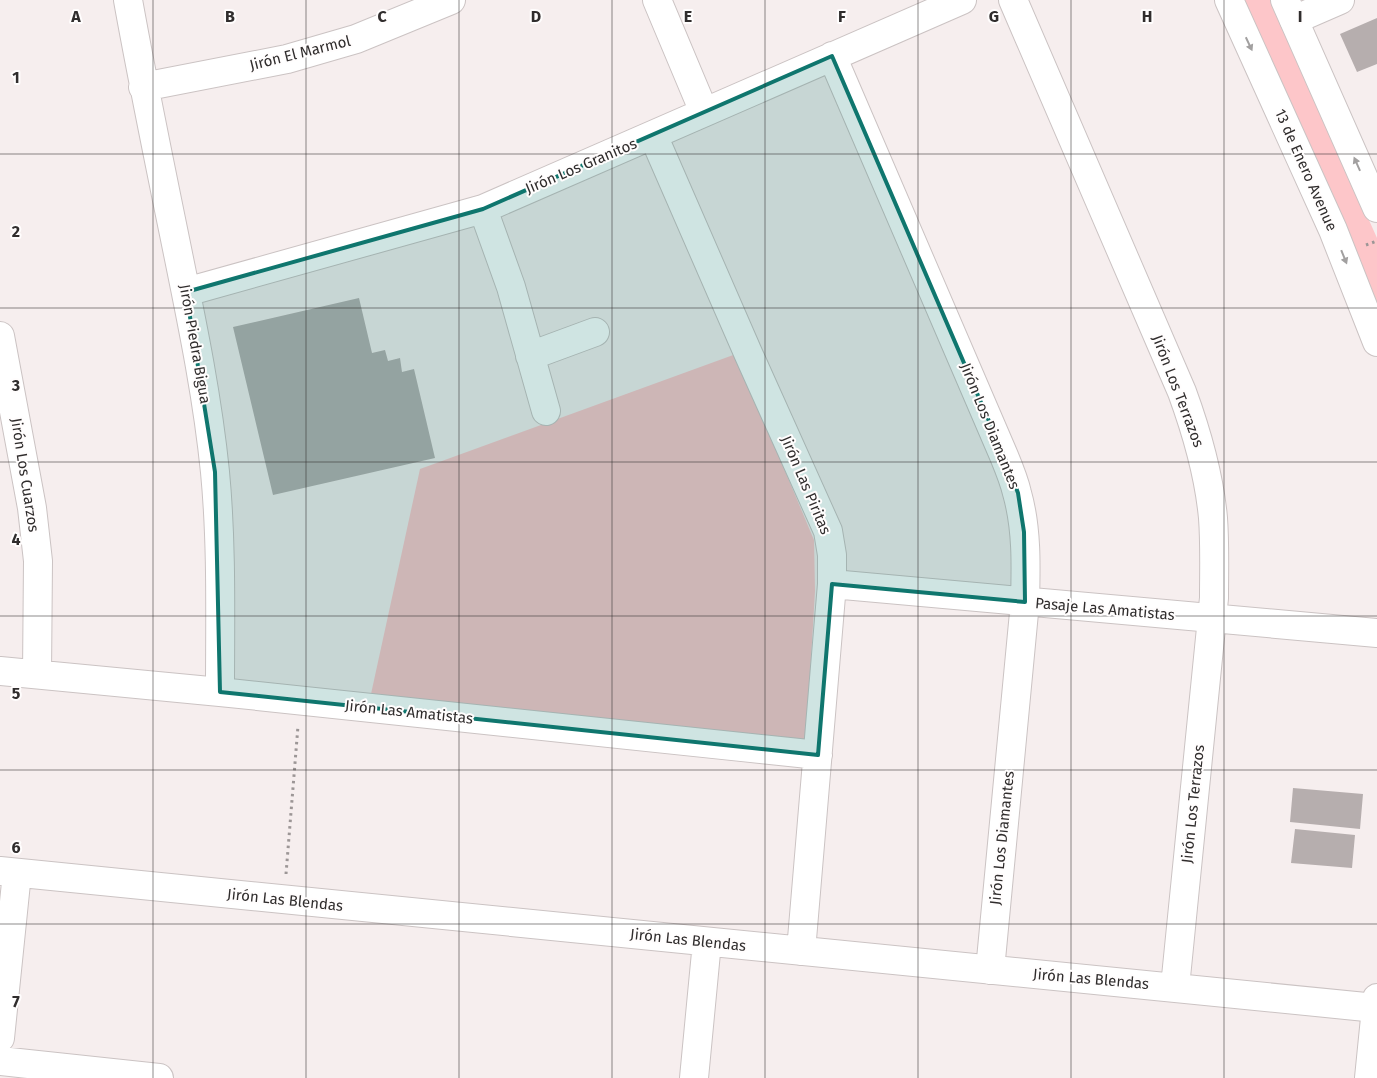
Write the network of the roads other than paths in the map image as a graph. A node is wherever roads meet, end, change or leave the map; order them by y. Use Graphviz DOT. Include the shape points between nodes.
graph roads {
  1 [pos="128,0"];
  2 [pos="450,0"];
  3 [pos="657,0"];
  4 [pos="962,0"];
  5 [pos="1013,0"];
  6 [pos="1229,0"];
  7 [pos="1340,0"];
  8 [pos="1289,10"];
  9 [pos="832,56"];
  10 [pos="143,87"];
  11 [pos="704,112"];
  12 [pos="653,135"];
  13 [pos="1376,201"];
  14 [pos="483,208"];
  15 [pos="186,292"];
  16 [pos="595,332"];
  17 [pos="0,336"];
  18 [pos="1377,342"];
  19 [pos="530,356"];
  20 [pos="546,411"];
  21 [pos="832,584"];
  22 [pos="1025,602"];
  23 [pos="1212,618"];
  24 [pos="1377,633"];
  25 [pos="0,670"];
  26 [pos="38,674"];
  27 [pos="220,692"];
  28 [pos="818,755"];
  29 [pos="9,872"];
  30 [pos="707,942"];
  31 [pos="801,951"];
  32 [pos="990,970"];
  33 [pos="1175,987"];
  34 [pos="1376,1003"];
  35 [pos="0,1038"];
  36 [pos="0,1061"];
  37 [pos="159,1078"];
  38 [pos="694,1078"];
  39 [pos="1369,1078"];
  1 -- 10 [label="street, Jirón Piedra Bigua"];
  2 -- 10 [label="street, Jirón El Marmol" via="356,39 287,59"];
  3 -- 11 [label="street"];
  4 -- 9 [label="street, Jirón Los Granitos"];
  5 -- 23 [label="street, Jirón Los Terrazos" via="1196,430 1213,516"];
  6 -- 18 [label="street, 13 de Enero Avenue, one-way" via="1333,230"];
  7 -- 8 [label="street"];
  13 -- 8 [label="street, one-way"];
  9 -- 11 [label="street, Jirón Los Granitos"];
  9 -- 22 [label="street, Jirón Los Diamantes" via="1018,494 1024,532"];
  10 -- 15 [label="street, Jirón Piedra Bigua"];
  11 -- 12 [label="street, Jirón Los Granitos"];
  12 -- 14 [label="street, Jirón Los Granitos"];
  12 -- 21 [label="street, Jirón Las Piritas" via="828,531"];
  14 -- 15 [label="street, Jirón Los Granitos"];
  14 -- 19 [label="street" via="511,287"];
  15 -- 27 [label="street, Jirón Piedra Bigua" via="215,472"];
  16 -- 19 [label="street"];
  17 -- 26 [label="street, Jirón Los Cuarzos" via="38,561"];
  19 -- 20 [label="street"];
  21 -- 22 [label="street, Pasaje Las Amatistas"];
  21 -- 28 [label="street, Jirón Las Piritas"];
  22 -- 23 [label="street, Pasaje Las Amatistas"];
  22 -- 32 [label="street, Jirón Los Diamantes"];
  23 -- 24 [label="street, Pasaje Las Amatistas"];
  23 -- 33 [label="street, Jirón Los Terrazos"];
  25 -- 26 [label="street, Jirón Las Amatistas"];
  26 -- 27 [label="street, Jirón Las Amatistas"];
  27 -- 28 [label="street, Jirón Las Amatistas"];
  28 -- 31 [label="street, Jirón Las Piritas"];
  29 -- 30 [label="street, Jirón Las Blendas"];
  29 -- 35 [label="street"];
  30 -- 31 [label="street, Jirón Las Blendas"];
  30 -- 38 [label="street"];
  31 -- 32 [label="street, Jirón Las Blendas"];
  32 -- 33 [label="street, Jirón Las Blendas"];
  33 -- 34 [label="street, Jirón Las Blendas"];
  34 -- 39 [label="street"];
  36 -- 37 [label="street"];
}
